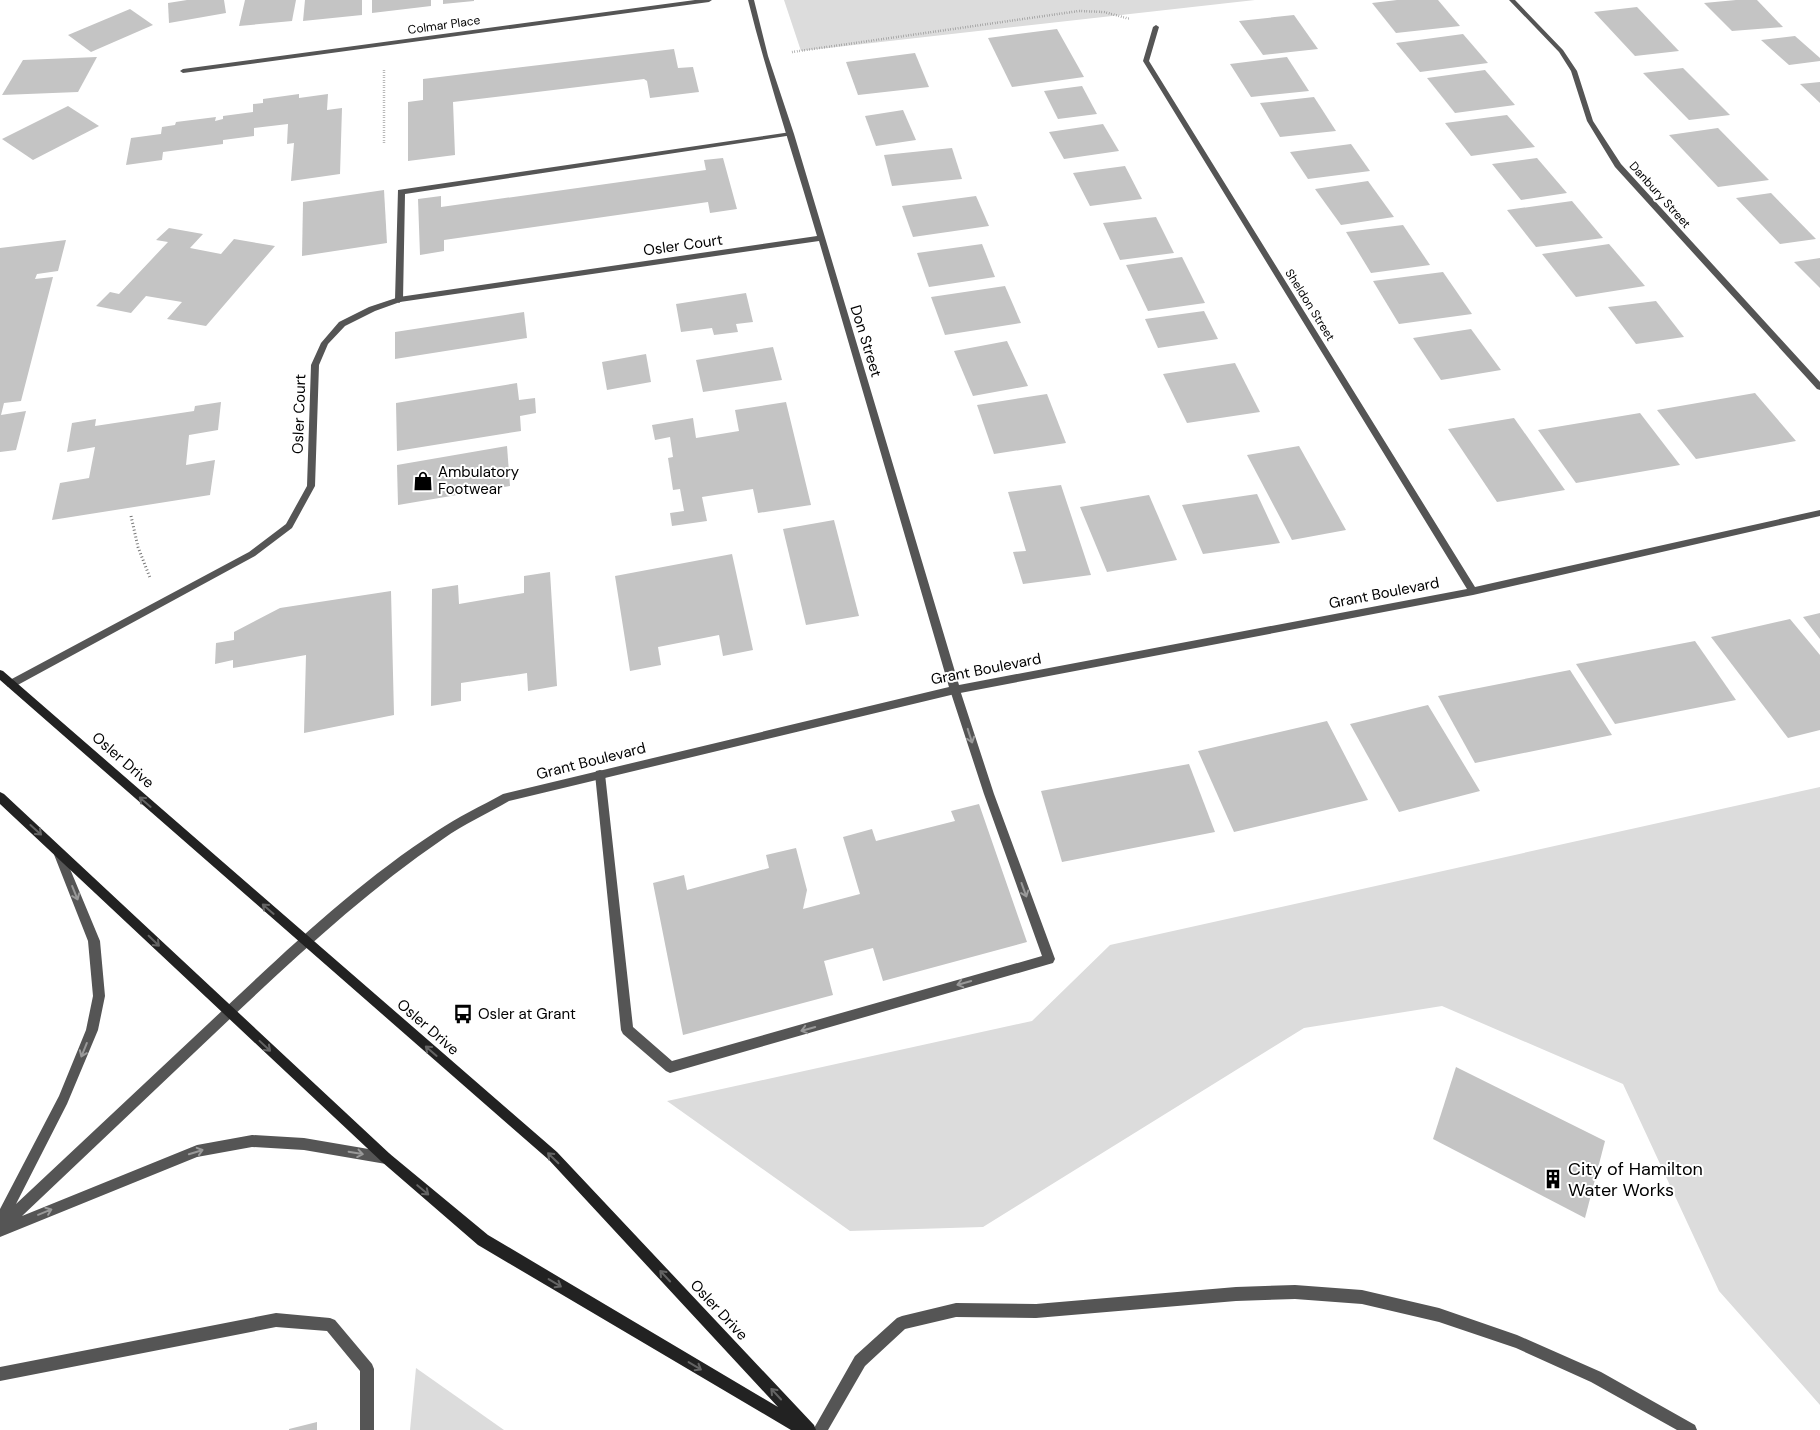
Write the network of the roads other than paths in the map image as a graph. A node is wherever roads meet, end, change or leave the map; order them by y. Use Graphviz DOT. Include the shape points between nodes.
graph roads {
  1 [pos="709,0"];
  2 [pos="751,0"];
  3 [pos="1512,0"];
  4 [pos="1156,27"];
  5 [pos="183,71"];
  6 [pos="791,134"];
  7 [pos="821,238"];
  8 [pos="399,300"];
  9 [pos="1820,387"];
  10 [pos="1820,513"];
  11 [pos="1473,591"];
  12 [pos="0,674"];
  13 [pos="11,684"];
  14 [pos="955,690"];
  15 [pos="600,774"];
  16 [pos="0,797"];
  17 [pos="57,848"];
  18 [pos="304,941"];
  19 [pos="229,1012"];
  20 [pos="386,1158"];
  21 [pos="0,1222"];
  22 [pos="0,1229"];
  23 [pos="0,1374"];
  24 [pos="367,1430"];
  25 [pos="804,1430"];
  26 [pos="809,1430"];
  27 [pos="820,1430"];
  28 [pos="1690,1430"];
  1 -- 5 [label="street, Colmar Place"];
  2 -- 6 [label="street, Don Street" via="764,56"];
  3 -- 9 [label="street, Danbury Street" via="1561,51 1574,71 1590,121 1618,165"];
  4 -- 11 [label="street, Sheldon Street" via="1146,61"];
  6 -- 7 [label="street, Don Street"];
  6 -- 8 [label="street" via="401,192"];
  7 -- 8 [label="street, Osler Court"];
  7 -- 14 [label="street, Don Street"];
  8 -- 13 [label="street, Osler Court" via="342,324 322,350 315,365 311,486 289,526 252,554"];
  10 -- 11 [label="street, Grant Boulevard"];
  11 -- 14 [label="street, Grant Boulevard"];
  12 -- 13 [label="main road, Osler Drive"];
  18 -- 13 [label="main road, Osler Drive, one-way"];
  14 -- 15 [label="street, Grant Boulevard"];
  14 -- 15 [label="street, Don Street, one-way" via="1049,959 670,1067 627,1030"];
  15 -- 18 [label="street, Grant Boulevard" via="507,797 442,834"];
  16 -- 17 [label="main road, one-way"];
  17 -- 19 [label="main road, one-way"];
  17 -- 21 [label="street, one-way" via="94,941 99,996 92,1030 74,1075"];
  18 -- 19 [label="street, Grant Boulevard"];
  26 -- 18 [label="main road, Osler Drive, one-way" via="553,1156"];
  19 -- 20 [label="main road, one-way"];
  19 -- 22 [label="street, Grant Boulevard"];
  22 -- 20 [label="street, one-way" via="197,1150 261,1141 304,1144"];
  20 -- 25 [label="main road, one-way" via="483,1240"];
  23 -- 24 [label="street" via="276,1320 330,1325 366,1369"];
  27 -- 28 [label="street" via="860,1361 902,1323 956,1310 1036,1311 1295,1292 1372,1300 1438,1315 1517,1342 1596,1377"];
}
